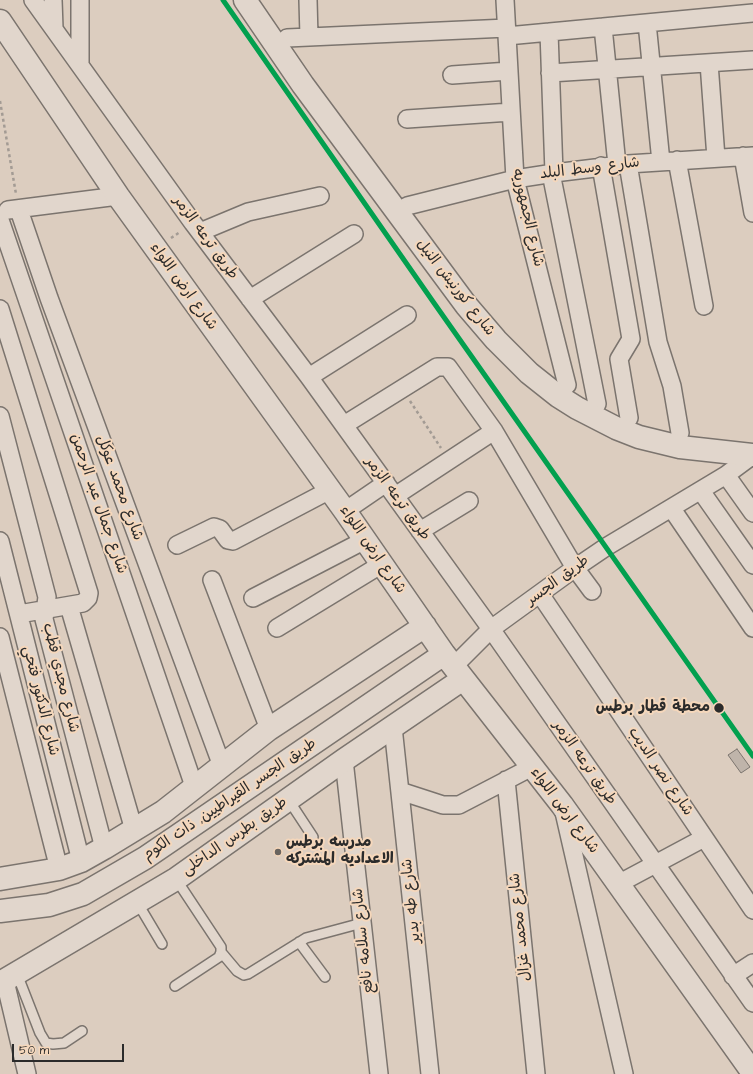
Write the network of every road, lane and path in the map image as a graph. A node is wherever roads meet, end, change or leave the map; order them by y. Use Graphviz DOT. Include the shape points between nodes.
graph roads {
  1 [pos="33,0"];
  2 [pos="53,0"];
  3 [pos="80,0"];
  4 [pos="245,0"];
  5 [pos="262,0"];
  6 [pos="308,0"];
  7 [pos="505,0"];
  8 [pos="753,13"];
  9 [pos="0,21"];
  10 [pos="647,23"];
  11 [pos="603,27"];
  12 [pos="54,28"];
  13 [pos="507,32"];
  14 [pos="548,32"];
  15 [pos="309,37"];
  16 [pos="287,38"];
  17 [pos="753,60"];
  18 [pos="709,63"];
  19 [pos="80,65"];
  20 [pos="652,67"];
  21 [pos="607,70"];
  22 [pos="509,71"];
  23 [pos="550,73"];
  24 [pos="452,75"];
  25 [pos="0,101"];
  26 [pos="511,112"];
  27 [pos="407,119"];
  28 [pos="748,156"];
  29 [pos="716,158"];
  30 [pos="669,161"];
  31 [pos="615,165"];
  32 [pos="552,173"];
  33 [pos="515,178"];
  34 [pos="118,196"];
  35 [pos="320,196"];
  36 [pos="407,206"];
  37 [pos="0,210"];
  38 [pos="19,210"];
  39 [pos="753,213"];
  40 [pos="0,220"];
  41 [pos="196,227"];
  42 [pos="354,234"];
  43 [pos="156,249"];
  44 [pos="250,298"];
  45 [pos="704,306"];
  46 [pos="0,310"];
  47 [pos="407,314"];
  48 [pos="309,377"];
  49 [pos="567,385"];
  50 [pos="402,389"];
  51 [pos="597,404"];
  52 [pos="0,416"];
  53 [pos="629,418"];
  54 [pos="344,426"];
  55 [pos="494,431"];
  56 [pos="680,433"];
  57 [pos="753,442"];
  58 [pos="753,455"];
  59 [pos="449,460"];
  60 [pos="726,475"];
  61 [pos="330,490"];
  62 [pos="390,490"];
  63 [pos="701,491"];
  64 [pos="468,501"];
  65 [pos="672,509"];
  66 [pos="345,511"];
  67 [pos="753,513"];
  68 [pos="420,531"];
  69 [pos="365,540"];
  70 [pos="0,541"];
  71 [pos="177,545"];
  72 [pos="382,564"];
  73 [pos="753,565"];
  74 [pos="576,568"];
  75 [pos="212,580"];
  76 [pos="592,591"];
  77 [pos="540,594"];
  78 [pos="252,598"];
  79 [pos="69,606"];
  80 [pos="46,609"];
  81 [pos="18,614"];
  82 [pos="425,626"];
  83 [pos="277,628"];
  84 [pos="753,628"];
  85 [pos="491,629"];
  86 [pos="0,638"];
  87 [pos="453,666"];
  88 [pos="393,727"];
  89 [pos="269,729"];
  90 [pos="344,760"];
  91 [pos="222,766"];
  92 [pos="532,767"];
  93 [pos="506,780"];
  94 [pos="195,789"];
  95 [pos="400,791"];
  96 [pos="288,799"];
  97 [pos="562,806"];
  98 [pos="134,830"];
  99 [pos="313,837"];
  100 [pos="704,838"];
  101 [pos="104,848"];
  102 [pos="81,861"];
  103 [pos="655,864"];
  104 [pos="59,869"];
  105 [pos="0,878"];
  106 [pos="176,879"];
  107 [pos="618,884"];
  108 [pos="137,902"];
  109 [pos="2,906"];
  110 [pos="753,910"];
  111 [pos="362,924"];
  112 [pos="299,942"];
  113 [pos="162,944"];
  114 [pos="222,952"];
  115 [pos="753,964"];
  116 [pos="733,976"];
  117 [pos="325,977"];
  118 [pos="7,979"];
  119 [pos="175,986"];
  120 [pos="753,1003"];
  121 [pos="82,1031"];
  122 [pos="753,1073"];
  123 [pos="27,1074"];
  124 [pos="379,1074"];
  125 [pos="430,1074"];
  126 [pos="536,1074"];
  127 [pos="624,1074"];
  1 -- 12 [label="street, طريق ترعه الزمر"];
  2 -- 12 [label="street"];
  3 -- 19 [label="street"];
  4 -- 58 [label="street, شارع كورنيش النيل" via="303,85 466,305 529,373 577,408 627,432 680,447"];
  5 -- 16 [label="street, شارع كورنيش النيل"];
  6 -- 15 [label="street"];
  7 -- 13 [label="street, شارع الجمهوريه"];
  8 -- 10 [label="street"];
  9 -- 34 [label="street, شارع ارض اللواء"];
  10 -- 11 [label="street"];
  10 -- 20 [label="street"];
  11 -- 14 [label="street"];
  11 -- 21 [label="street"];
  12 -- 19 [label="street, طريق ترعه الزمر"];
  13 -- 14 [label="street"];
  13 -- 15 [label="street"];
  13 -- 22 [label="street, شارع الجمهوريه"];
  14 -- 23 [label="street"];
  15 -- 16 [label="street"];
  16 -- 36 [label="street, شارع كورنيش النيل"];
  17 -- 18 [label="street"];
  18 -- 20 [label="street"];
  18 -- 29 [label="street"];
  19 -- 41 [label="street, طريق ترعه الزمر"];
  20 -- 21 [label="street"];
  20 -- 30 [label="street"];
  21 -- 23 [label="street"];
  21 -- 31 [label="street"];
  22 -- 24 [label="street"];
  22 -- 26 [label="street, شارع الجمهوريه"];
  23 -- 32 [label="street"];
  25 -- 38 [label="path"];
  26 -- 27 [label="street"];
  26 -- 33 [label="street, شارع الجمهوريه"];
  28 -- 29 [label="street, شارع وسط البلد"];
  28 -- 39 [label="street"];
  29 -- 30 [label="street, شارع وسط البلد"];
  30 -- 31 [label="street, شارع وسط البلد"];
  30 -- 45 [label="street"];
  31 -- 32 [label="street, شارع وسط البلد"];
  31 -- 53 [label="street" via="631,339 619,359"];
  31 -- 56 [label="street" via="658,342 672,386"];
  32 -- 33 [label="street, شارع وسط البلد"];
  32 -- 51 [label="street"];
  33 -- 36 [label="street, شارع وسط البلد"];
  33 -- 49 [label="street, شارع الجمهوريه"];
  34 -- 38 [label="street"];
  34 -- 43 [label="street, شارع ارض اللواء"];
  35 -- 41 [label="street"];
  36 -- 49 [label="street, شارع كورنيش النيل" via="477,298 506,331"];
  37 -- 38 [label="street"];
  38 -- 91 [label="street, شارع محمد عوكل"];
  40 -- 94 [label="street, شارع جمال عبد الرحمن"];
  41 -- 43 [label="path"];
  41 -- 44 [label="street, طريق ترعه الزمر"];
  42 -- 44 [label="street"];
  43 -- 61 [label="street, شارع ارض اللواء"];
  44 -- 48 [label="street, طريق ترعه الزمر"];
  46 -- 79 [label="street" via="89,593 83,603"];
  47 -- 48 [label="street"];
  48 -- 54 [label="street, طريق ترعه الزمر"];
  49 -- 51 [label="street, شارع كورنيش النيل"];
  50 -- 54 [label="street"];
  50 -- 55 [label="street" via="437,367 445,366 450,369"];
  50 -- 59 [label="path"];
  51 -- 53 [label="street, شارع كورنيش النيل"];
  52 -- 80 [label="street, شارع مجدي قطب" via="47,597"];
  53 -- 56 [label="street, شارع كورنيش النيل"];
  54 -- 62 [label="street, طريق ترعه الزمر"];
  55 -- 59 [label="street"];
  55 -- 74 [label="street"];
  56 -- 57 [label="street, شارع كورنيش النيل" via="725,441"];
  58 -- 60 [label="street, طريق الجسر"];
  59 -- 62 [label="street"];
  60 -- 63 [label="street, طريق الجسر"];
  60 -- 67 [label="street"];
  61 -- 66 [label="street, شارع ارض اللواء"];
  61 -- 71 [label="street" via="233,541 228,540 220,529 214,527"];
  62 -- 66 [label="street"];
  62 -- 68 [label="street, طريق ترعه الزمر"];
  63 -- 65 [label="street, طريق الجسر"];
  63 -- 73 [label="street"];
  64 -- 68 [label="street"];
  65 -- 74 [label="street, طريق الجسر" via="606,547"];
  65 -- 84 [label="street"];
  66 -- 69 [label="street, شارع ارض اللواء"];
  68 -- 85 [label="street, طريق ترعه الزمر"];
  69 -- 72 [label="street, شارع ارض اللواء"];
  69 -- 78 [label="street"];
  70 -- 81 [label="street, شارع الدكتور فتحي"];
  72 -- 82 [label="street, شارع ارض اللواء"];
  72 -- 83 [label="street"];
  74 -- 76 [label="street"];
  74 -- 77 [label="street, طريق الجسر"];
  75 -- 89 [label="street"];
  77 -- 85 [label="street, طريق الجسر"];
  77 -- 100 [label="street, شارع نصر الديب"];
  79 -- 80 [label="street"];
  79 -- 98 [label="street"];
  80 -- 81 [label="street"];
  80 -- 101 [label="street, شارع مجدي قطب" via="44,619"];
  81 -- 102 [label="street, شارع الدكتور فتحي"];
  82 -- 87 [label="street, شارع ارض اللواء"];
  82 -- 89 [label="street, طريق الجسر القيراطيين, ذات الكوم"];
  85 -- 87 [label="street, طريق الجسر"];
  85 -- 103 [label="street, طريق ترعه الزمر"];
  86 -- 104 [label="street"];
  87 -- 88 [label="street, طريق بطرس الداخلى"];
  87 -- 92 [label="street, شارع ارض اللواء"];
  87 -- 109 [label="street, طريق الجسر القيراطيين, ذات الكوم" via="83,894 49,905"];
  88 -- 90 [label="street, طريق بطرس الداخلى"];
  88 -- 95 [label="street, شارع طه بدير"];
  89 -- 91 [label="street, طريق الجسر القيراطيين, ذات الكوم"];
  90 -- 96 [label="street, طريق بطرس الداخلى"];
  90 -- 111 [label="street, شارع سلامه نافع"];
  91 -- 94 [label="street, طريق الجسر القيراطيين, ذات الكوم"];
  92 -- 93 [label="street"];
  92 -- 97 [label="street, شارع ارض اللواء"];
  93 -- 95 [label="street" via="459,805 451,806"];
  93 -- 126 [label="street, شارع محمد غزال"];
  94 -- 98 [label="street, طريق الجسر القيراطيين, ذات الكوم"];
  95 -- 125 [label="street, شارع طه بدير"];
  96 -- 99 [label="lane"];
  96 -- 106 [label="street, طريق بطرس الداخلى"];
  97 -- 107 [label="street, شارع ارض اللواء"];
  97 -- 127 [label="street"];
  98 -- 101 [label="street, طريق الجسر القيراطيين, ذات الكوم"];
  100 -- 103 [label="street"];
  100 -- 110 [label="street, شارع نصر الديب"];
  101 -- 102 [label="street, طريق الجسر القيراطيين, ذات الكوم"];
  102 -- 104 [label="street, طريق الجسر القيراطيين, ذات الكوم"];
  103 -- 107 [label="street"];
  103 -- 116 [label="street, طريق ترعه الزمر"];
  104 -- 105 [label="street, طريق الجسر القيراطيين, ذات الكوم"];
  106 -- 108 [label="street, طريق بطرس الداخلى"];
  106 -- 114 [label="lane"];
  107 -- 122 [label="street, شارع ارض اللواء"];
  108 -- 113 [label="lane"];
  108 -- 118 [label="street, طريق بطرس الداخلى"];
  111 -- 112 [label="lane" via="315,935"];
  111 -- 124 [label="street, شارع سلامه نافع"];
  112 -- 114 [label="lane" via="248,974 237,971"];
  112 -- 117 [label="lane"];
  114 -- 119 [label="lane"];
  115 -- 116 [label="street"];
  116 -- 120 [label="street, طريق ترعه الزمر"];
  118 -- 121 [label="lane" via="46,1043 64,1043"];
  118 -- 123 [label="street"];
}
